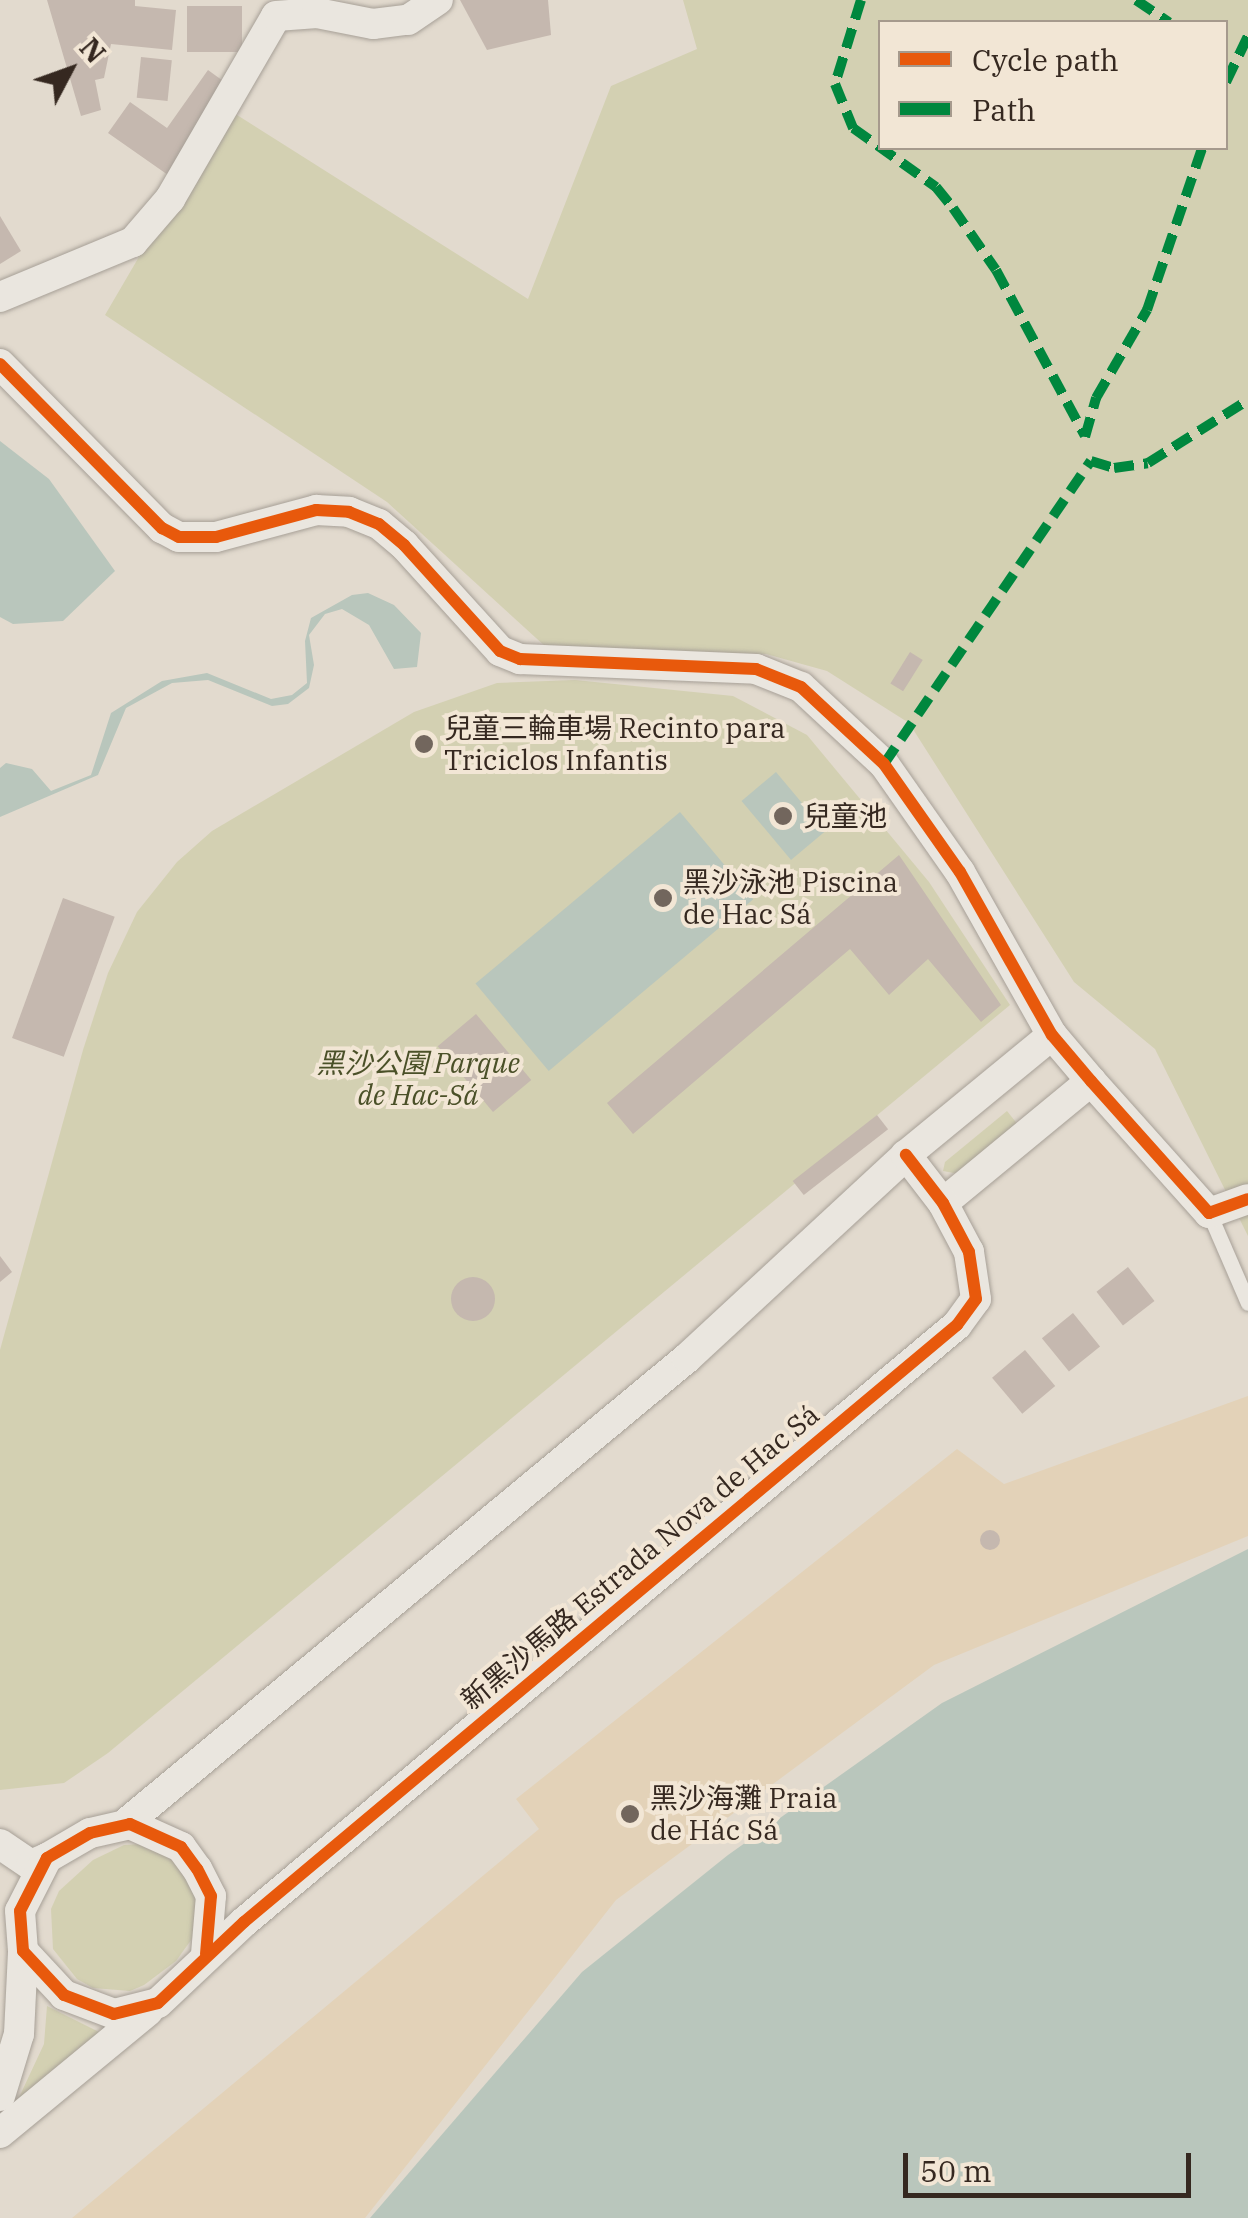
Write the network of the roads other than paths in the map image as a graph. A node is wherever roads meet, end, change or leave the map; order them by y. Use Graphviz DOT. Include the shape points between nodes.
graph roads {
  1 [pos="438,0"];
  2 [pos="0,298"];
  3 [pos="0,364"];
  4 [pos="1052,1035"];
  5 [pos="1091,1081"];
  6 [pos="906,1156"];
  7 [pos="1248,1199"];
  8 [pos="943,1203"];
  9 [pos="1209,1213"];
  10 [pos="1248,1302"];
  11 [pos="125,1824"];
  12 [pos="0,1844"];
  13 [pos="48,1858"];
  14 [pos="14,1939"];
  15 [pos="206,1954"];
  16 [pos="158,2003"];
  17 [pos="0,2096"];
  18 [pos="0,2133"];
  1 -- 2 [label="street" via="408,20 373,24 317,13 276,16 170,199 133,242"];
  3 -- 4 [label="street" via="178,537 216,537 316,510 349,512 392,535 482,637 510,655 756,669 801,687 884,764 960,872"];
  4 -- 5 [label="street"];
  4 -- 6 [label="street"];
  5 -- 8 [label="street"];
  5 -- 9 [label="street"];
  6 -- 8 [label="street, 新黑沙馬路 Estrada Nova de Hac Sá"];
  6 -- 11 [label="street" via="687,1358"];
  7 -- 9 [label="street"];
  8 -- 15 [label="street, 新黑沙馬路 Estrada Nova de Hac Sá" via="964,1235 975,1276 976,1299 957,1325"];
  9 -- 10 [label="lane"];
  11 -- 13 [label="street" via="90,1832"];
  11 -- 15 [label="street" via="181,1846 197,1869 211,1896"];
  12 -- 13 [label="street" via="31,1865"];
  13 -- 14 [label="street" via="29,1888"];
  14 -- 16 [label="street" via="43,1976 86,2007 114,2014"];
  14 -- 17 [label="street" via="19,2034"];
  15 -- 16 [label="street"];
  16 -- 18 [label="street"];
}
